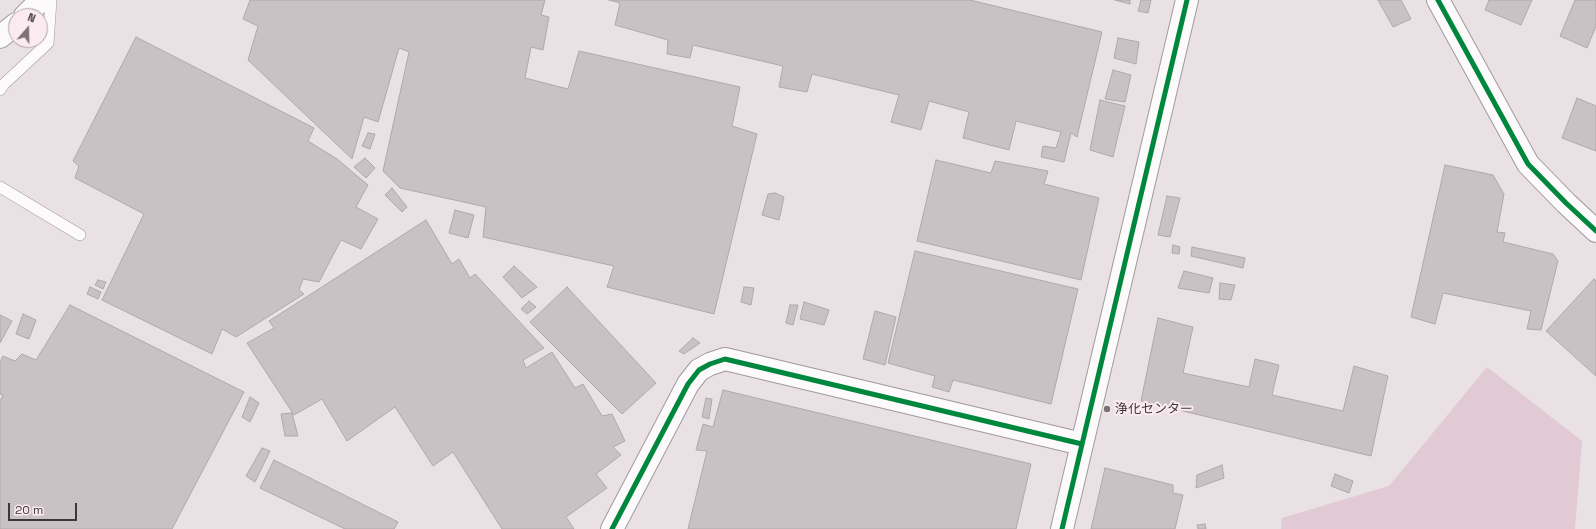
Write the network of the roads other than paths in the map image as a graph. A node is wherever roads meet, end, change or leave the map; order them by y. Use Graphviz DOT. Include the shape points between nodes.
graph roads {
  1 [pos="40,0"];
  2 [pos="51,0"];
  3 [pos="1187,0"];
  4 [pos="1438,0"];
  5 [pos="32,8"];
  6 [pos="8,30"];
  7 [pos="0,37"];
  8 [pos="0,90"];
  9 [pos="0,187"];
  10 [pos="1596,231"];
  11 [pos="80,235"];
  12 [pos="1082,444"];
  13 [pos="612,529"];
  14 [pos="1062,529"];
  1 -- 5 [label="street"];
  2 -- 8 [label="lane" via="48,43"];
  3 -- 12 [label="street"];
  4 -- 10 [label="street" via="1528,164"];
  6 -- 7 [label="street"];
  9 -- 11 [label="lane"];
  12 -- 13 [label="street" via="725,359 699,370 688,384"];
  12 -- 14 [label="street"];
}
